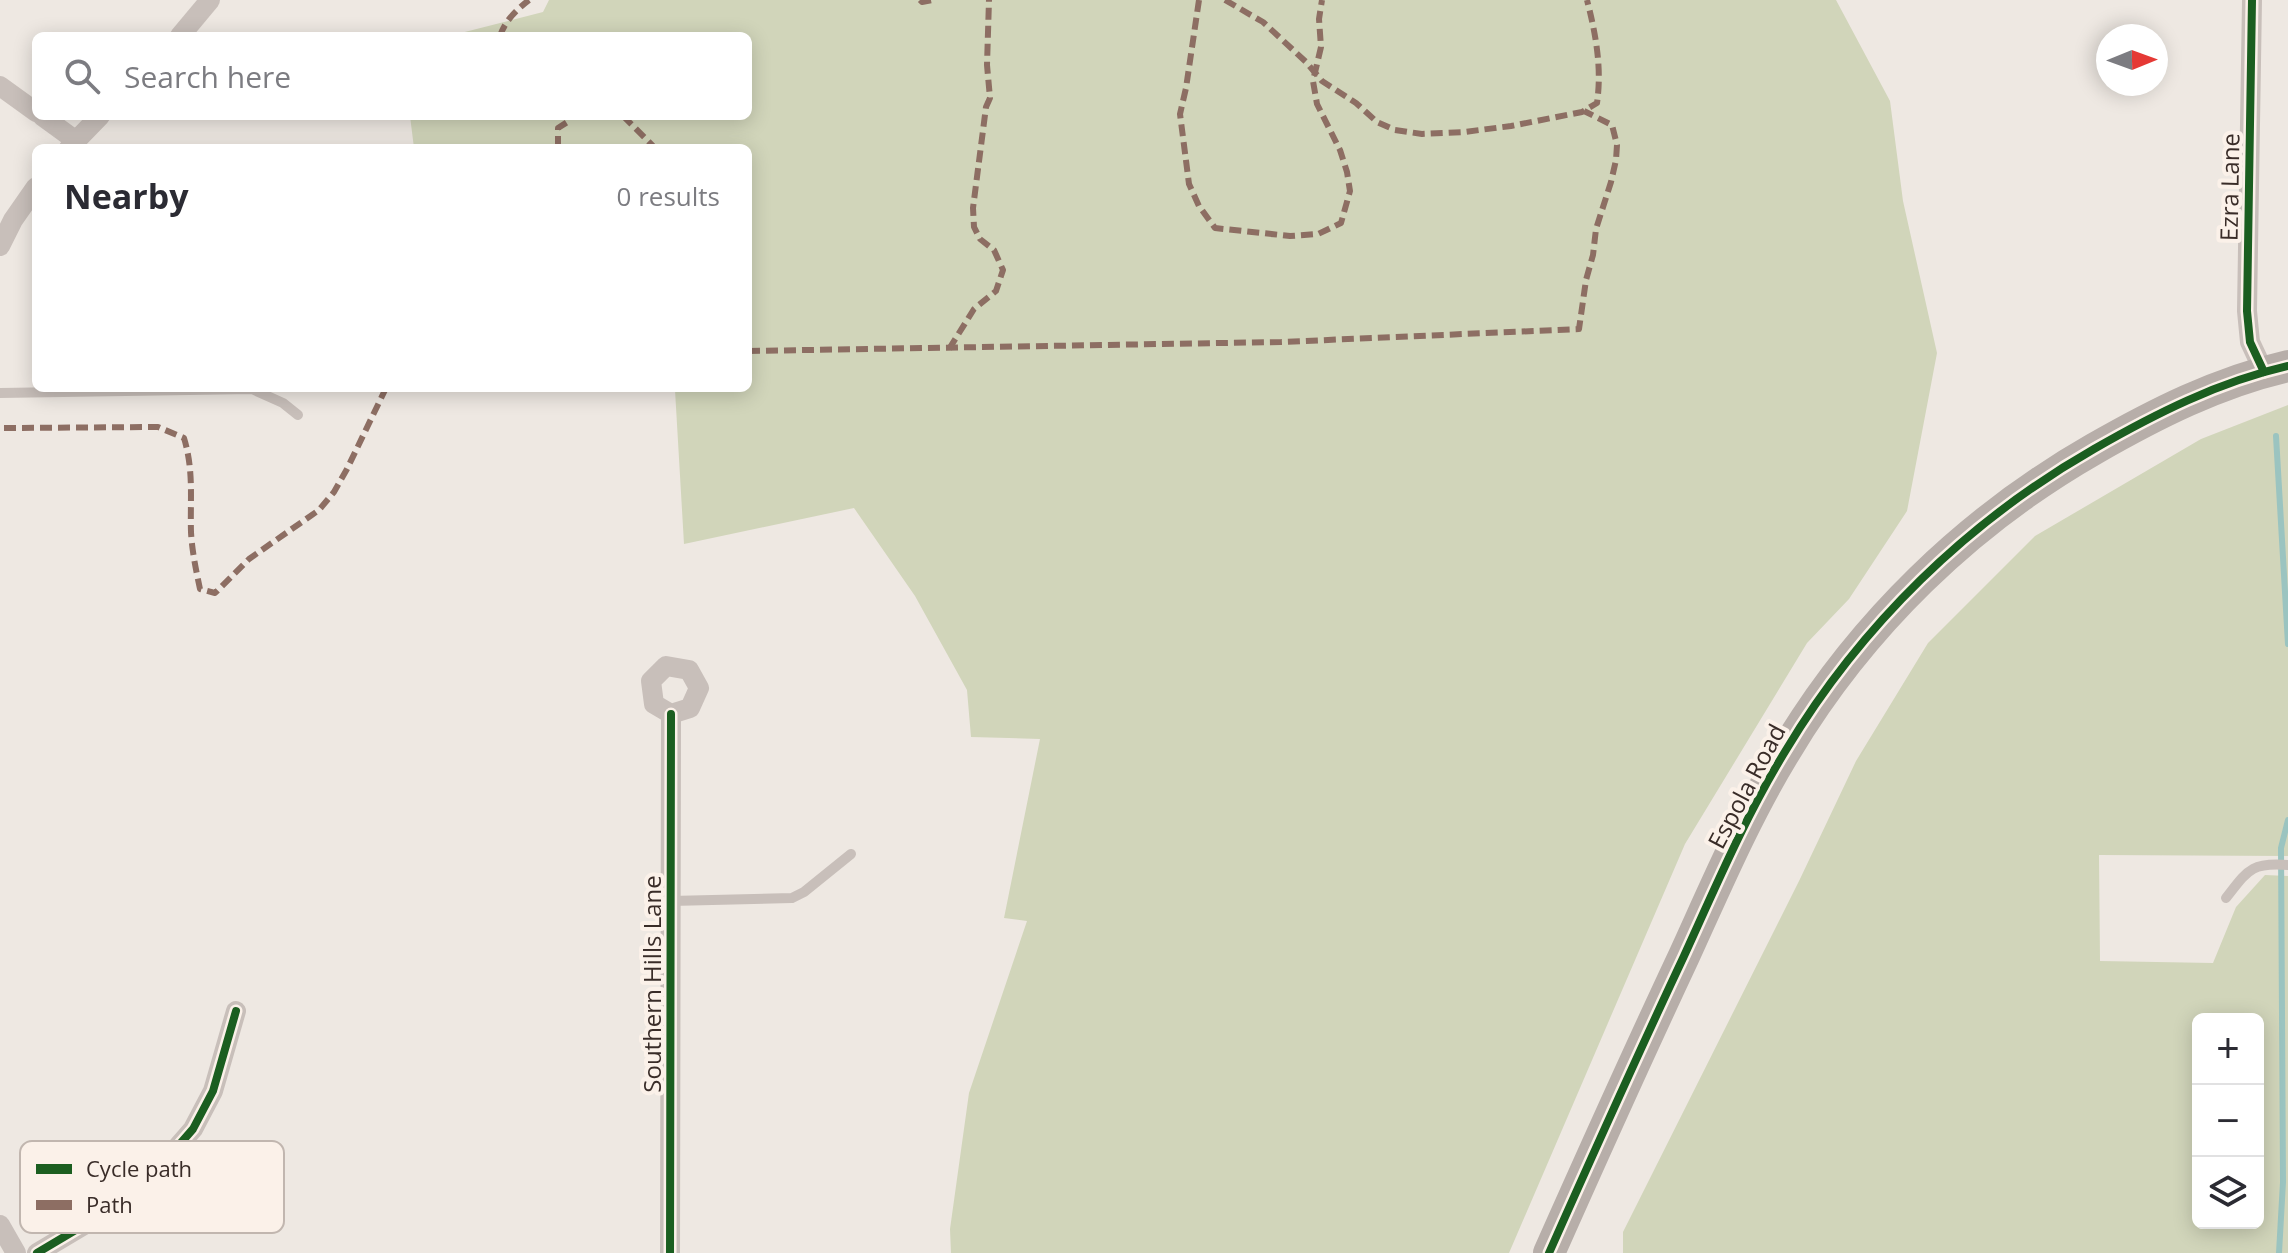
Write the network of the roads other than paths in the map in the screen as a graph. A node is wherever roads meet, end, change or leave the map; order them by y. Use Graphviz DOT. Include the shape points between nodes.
graph roads {
  1 [pos="210,0"];
  2 [pos="2252,0"];
  3 [pos="183,32"];
  4 [pos="0,86"];
  5 [pos="32,109"];
  6 [pos="46,120"];
  7 [pos="96,120"];
  8 [pos="72,144"];
  9 [pos="32,193"];
  10 [pos="0,246"];
  11 [pos="2276,369"];
  12 [pos="154,392"];
  13 [pos="259,392"];
  14 [pos="0,393"];
  15 [pos="298,415"];
  16 [pos="671,714"];
  17 [pos="851,854"];
  18 [pos="2288,865"];
  19 [pos="2226,898"];
  20 [pos="671,901"];
  21 [pos="236,1011"];
  22 [pos="183,1141"];
  23 [pos="0,1225"];
  24 [pos="71,1233"];
  25 [pos="16,1253"];
  26 [pos="37,1253"];
  27 [pos="670,1253"];
  28 [pos="1549,1253"];
  1 -- 3 [label="street"];
  2 -- 11 [label="street, Ezra Lane" via="2247,311 2250,342"];
  4 -- 5 [label="street"];
  6 -- 8 [label="street"];
  7 -- 8 [label="street"];
  9 -- 10 [label="street"];
  11 -- 28 [label="main road, Espola Road" via="2165,410 2036,486 1942,558 1857,651 1803,722 1763,790"];
  12 -- 14 [label="lane"];
  13 -- 15 [label="lane"];
  16 -- 20 [label="street, Southern Hills Lane"];
  17 -- 20 [label="lane" via="792,898"];
  18 -- 19 [label="lane" via="2266,863 2247,871"];
  20 -- 27 [label="street, Southern Hills Lane"];
  21 -- 22 [label="street" via="213,1091"];
  23 -- 25 [label="street"];
  24 -- 26 [label="street"];
}
